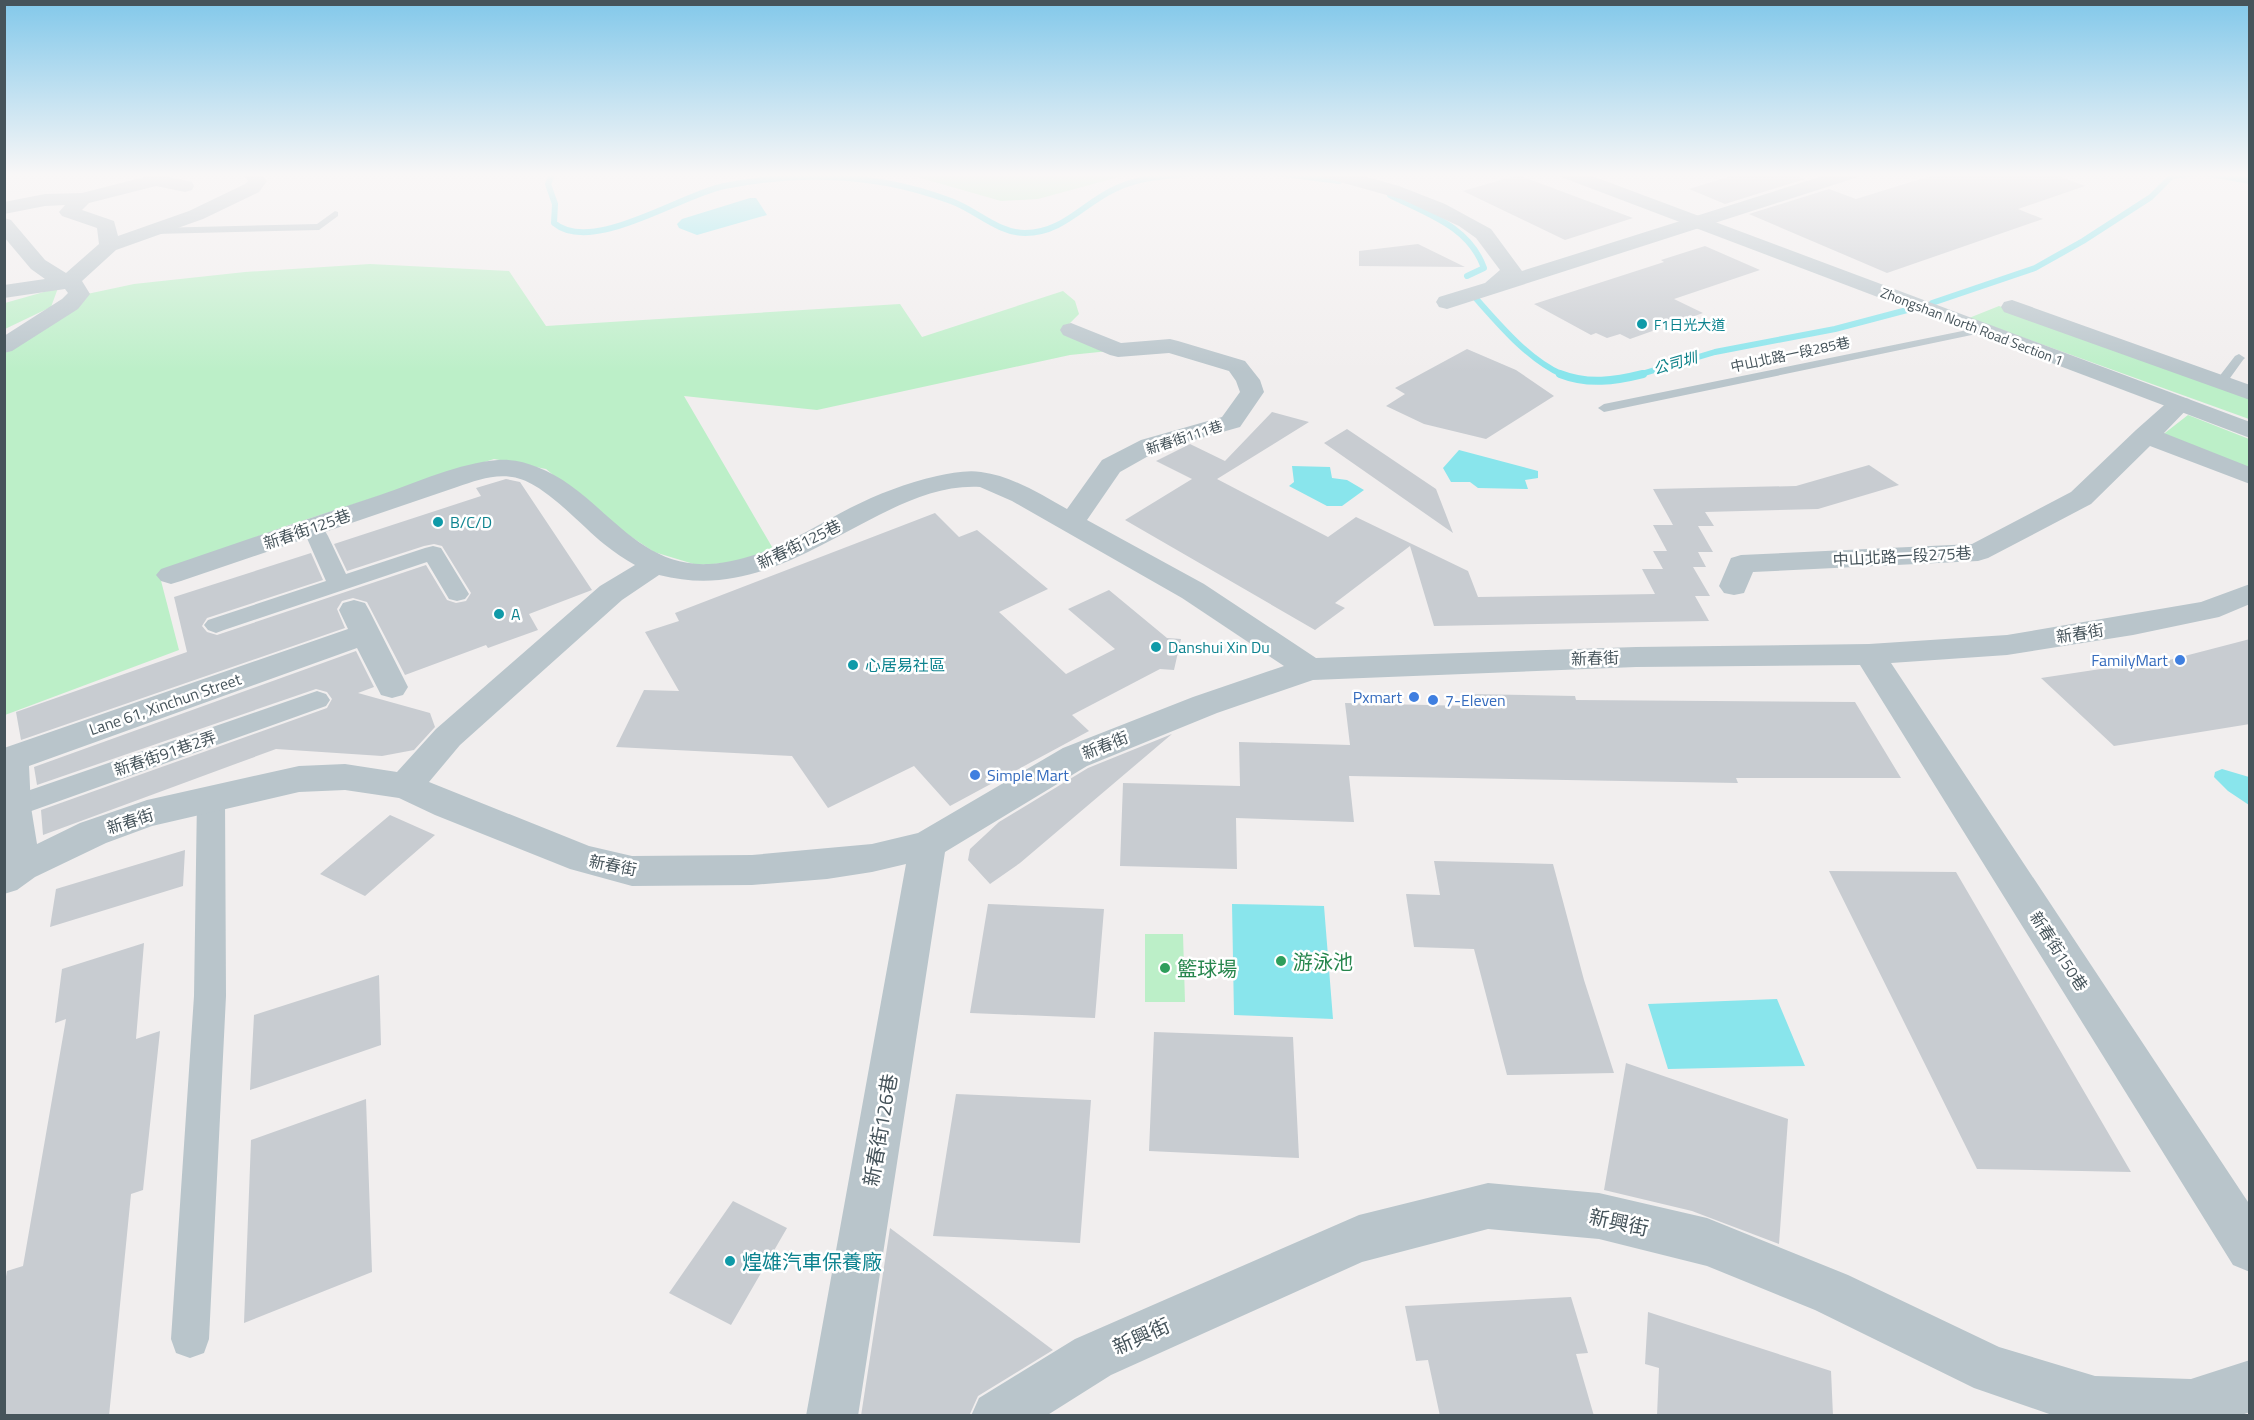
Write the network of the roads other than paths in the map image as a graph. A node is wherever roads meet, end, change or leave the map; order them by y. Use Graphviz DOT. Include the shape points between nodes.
graph roads {
  1 [pos="19,239"];
  2 [pos="108,239"];
  3 [pos="129,239"];
  4 [pos="1489,239"];
  5 [pos="1640,239"];
  6 [pos="1739,239"];
  7 [pos="109,246"];
  8 [pos="69,282"];
  9 [pos="1492,288"];
  10 [pos="4,292"];
  11 [pos="1447,302"];
  12 [pos="2012,307"];
  13 [pos="1071,330"];
  14 [pos="1982,330"];
  15 [pos="4,346"];
  16 [pos="2239,358"];
  17 [pos="2221,382"];
  18 [pos="2250,393"];
  19 [pos="2180,404"];
  20 [pos="1604,408"];
  21 [pos="2250,431"];
  22 [pos="2145,435"];
  23 [pos="2250,476"];
  24 [pos="1071,522"];
  25 [pos="317,536"];
  26 [pos="654,566"];
  27 [pos="171,575"];
  28 [pos="339,585"];
  29 [pos="1734,586"];
  30 [pos="2250,593"];
  31 [pos="457,594"];
  32 [pos="216,625"];
  33 [pos="1869,654"];
  34 [pos="1310,669"];
  35 [pos="392,687"];
  36 [pos="317,700"];
  37 [pos="405,786"];
  38 [pos="211,798"];
  39 [pos="14,807"];
  40 [pos="928,845"];
  41 [pos="14,873"];
  42 [pos="2250,1248"];
  43 [pos="190,1339"];
  44 [pos="2250,1386"];
  45 [pos="832,1416"];
  46 [pos="998,1416"];
  1 -- 8 [label="street" via="29,258 49,275"];
  2 -- 7 [label="street"];
  3 -- 7 [label="street"];
  4 -- 9 [label="street" via="1512,271"];
  5 -- 9 [label="street"];
  6 -- 14 [label="street, Zhongshan North Road Section 1"];
  7 -- 8 [label="street"];
  8 -- 10 [label="street"];
  8 -- 15 [label="street" via="79,294 70,304"];
  9 -- 11 [label="street"];
  12 -- 17 [label="street"];
  13 -- 24 [label="street, 新春街111巷" via="1118,350 1170,346 1237,366 1252,392 1231,422 1150,445 1111,466"];
  14 -- 19 [label="street, Zhongshan North Road Section 1"];
  14 -- 20 [label="lane, 中山北路一段285巷"];
  16 -- 17 [label="lane"];
  17 -- 18 [label="street"];
  19 -- 21 [label="street, Zhongshan North Road Section 1"];
  19 -- 22 [label="street, 中山北路一段275巷"];
  22 -- 23 [label="street"];
  22 -- 29 [label="street, 中山北路一段275巷" via="2081,498 1978,552 1741,564"];
  24 -- 26 [label="street, 新春街125巷" via="1003,486 963,480 916,488 886,499 802,546 750,568 708,574"];
  24 -- 34 [label="street, 新春街125巷" via="1193,591"];
  25 -- 28 [label="street"];
  26 -- 27 [label="street, 新春街125巷" via="607,534 544,480 514,469 484,471 448,481"];
  26 -- 37 [label="street" via="611,593 456,730"];
  28 -- 31 [label="street" via="434,553"];
  28 -- 32 [label="street"];
  30 -- 33 [label="street, 新春街" via="2208,610 2133,625 2007,645"];
  33 -- 34 [label="street, 新春街" via="1636,657"];
  33 -- 42 [label="street, 新春街150巷"];
  34 -- 40 [label="street, 新春街" via="1205,705 1076,757"];
  35 -- 39 [label="street, Lane 61, Xinchun Street" via="360,622 11,759"];
  36 -- 39 [label="street, 新春街91巷2弄"];
  37 -- 38 [label="street, 新春街" via="345,777 299,779"];
  37 -- 40 [label="street, 新春街" via="583,859 632,871 752,870 826,864"];
  38 -- 41 [label="street, 新春街" via="93,833"];
  38 -- 43 [label="street" via="210,996"];
  39 -- 41 [label="street"];
  40 -- 45 [label="street, 新春街126巷"];
  44 -- 46 [label="street, 新興街" via="2192,1405 2095,1402 1992,1370 1831,1292 1707,1242 1599,1216 1488,1206 1359,1239 1093,1357"];
}
